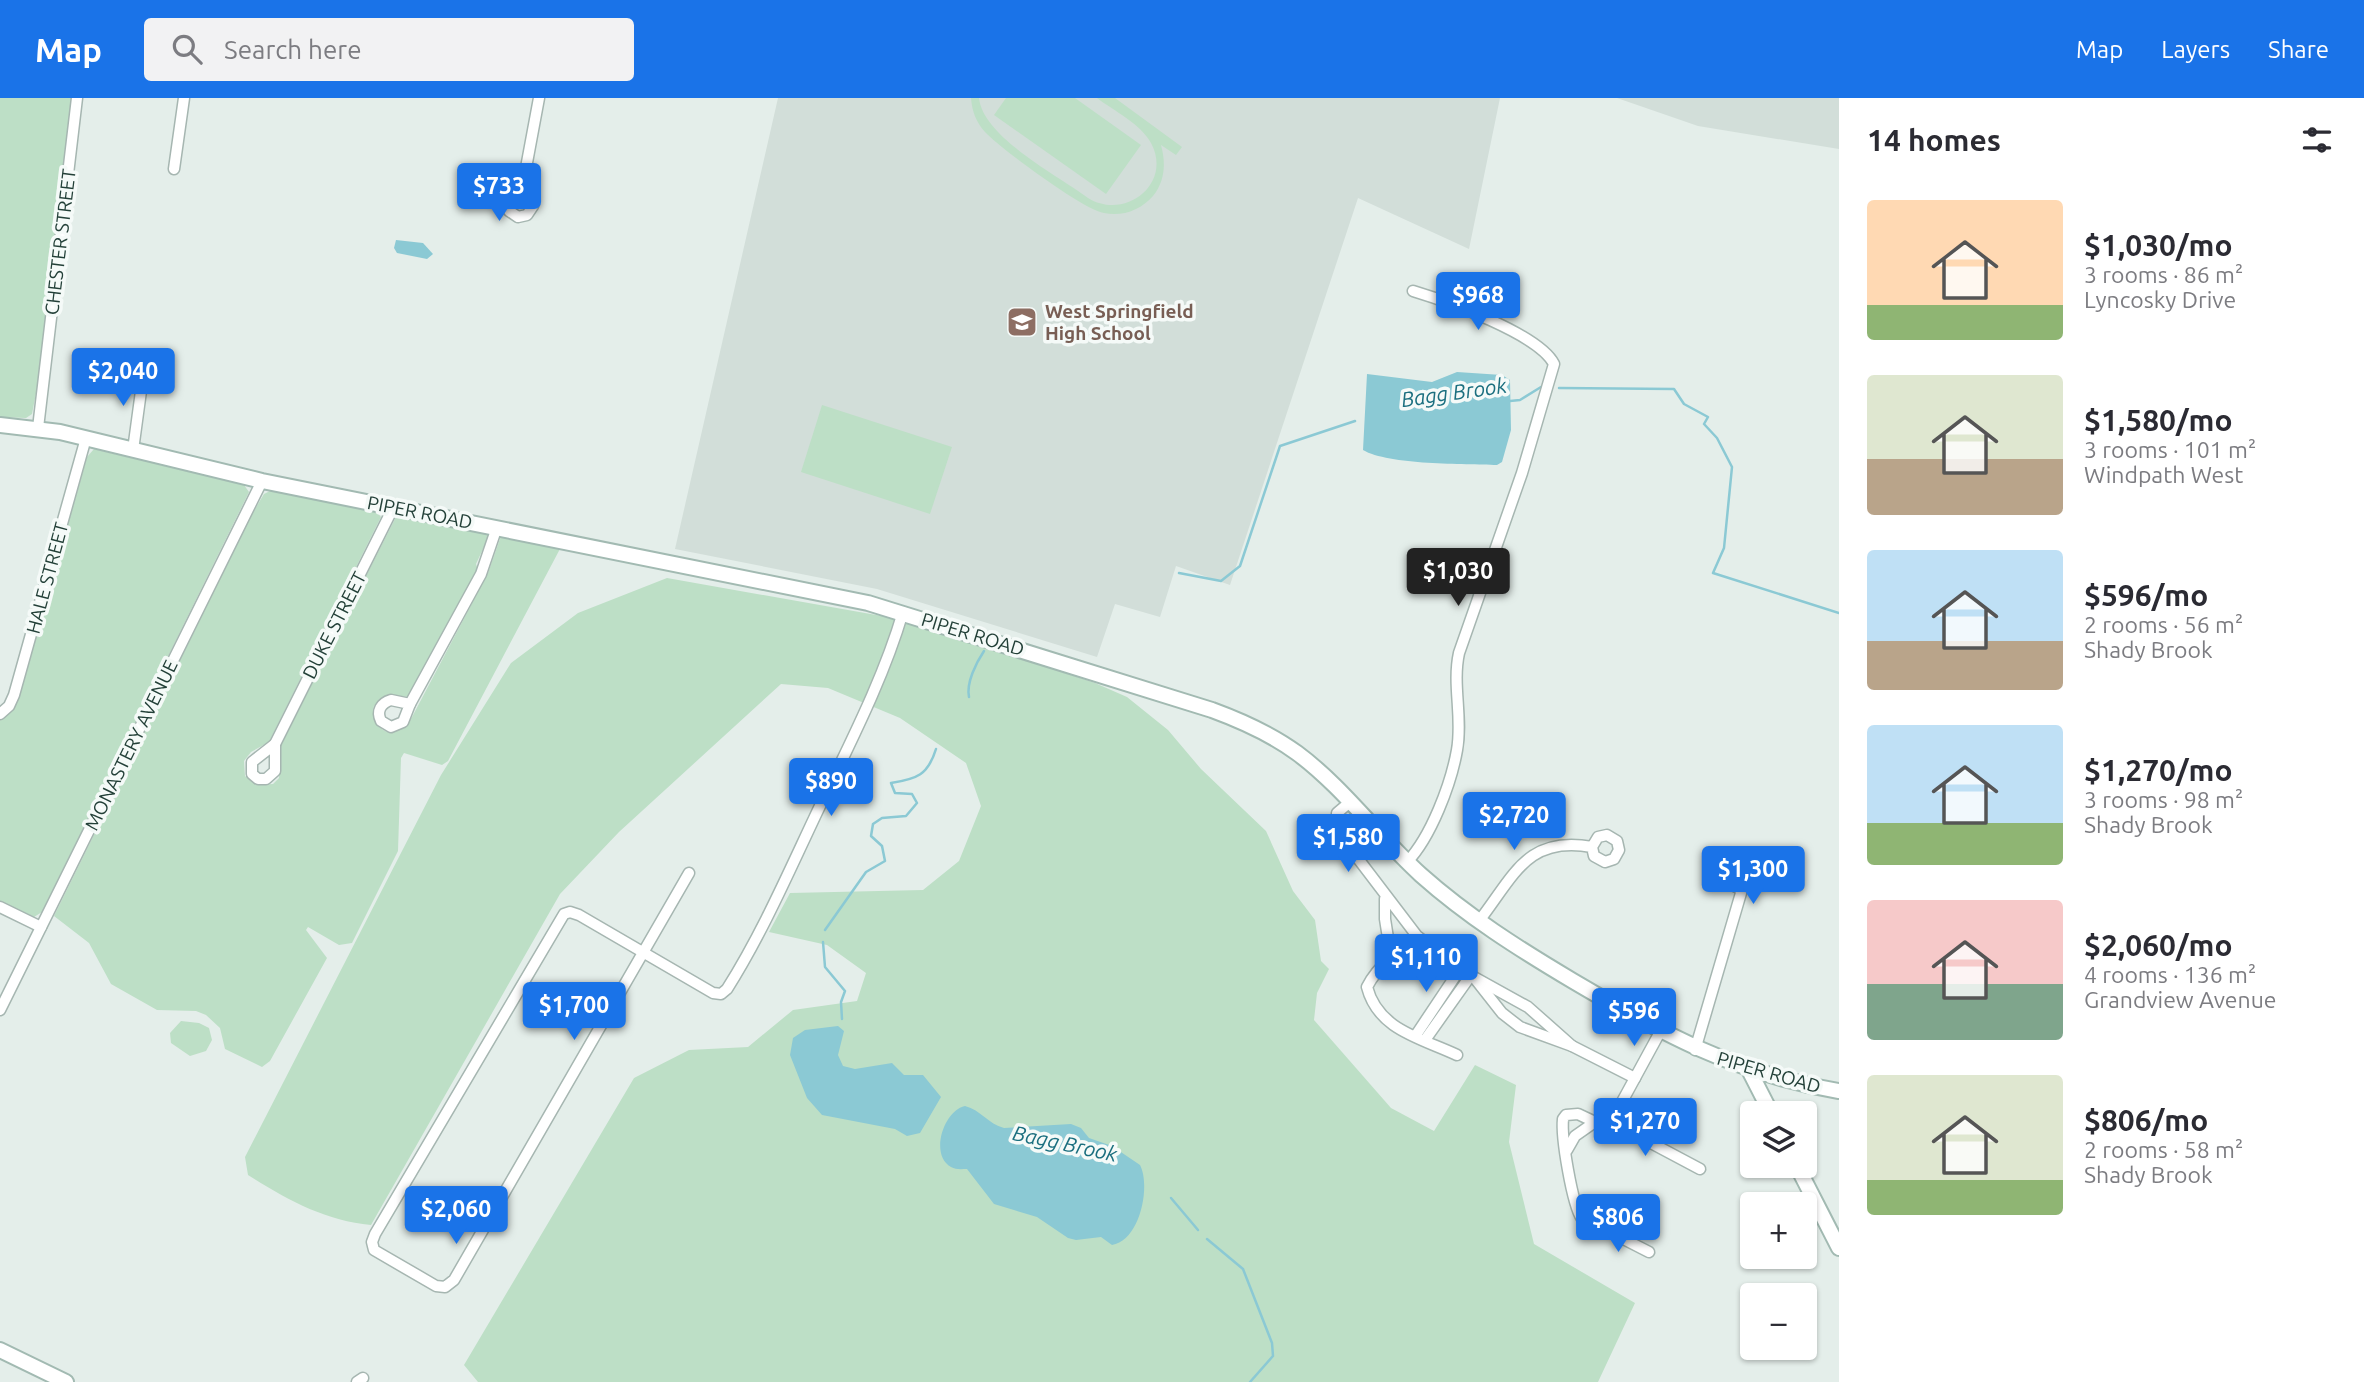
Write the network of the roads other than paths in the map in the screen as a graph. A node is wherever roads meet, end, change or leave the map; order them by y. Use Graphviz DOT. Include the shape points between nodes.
graph roads {
  1 [pos="78,98"];
  2 [pos="184,98"];
  3 [pos="539,98"];
  4 [pos="174,169"];
  5 [pos="523,184"];
  6 [pos="1413,291"];
  7 [pos="144,369"];
  8 [pos="0,425"];
  9 [pos="38,428"];
  10 [pos="86,438"];
  11 [pos="133,450"];
  12 [pos="262,481"];
  13 [pos="394,506"];
  14 [pos="497,527"];
  15 [pos="903,612"];
  16 [pos="410,704"];
  17 [pos="0,714"];
  18 [pos="275,744"];
  19 [pos="1350,802"];
  20 [pos="1592,847"];
  21 [pos="1407,862"];
  22 [pos="690,873"];
  23 [pos="1742,890"];
  24 [pos="1385,898"];
  25 [pos="0,906"];
  26 [pos="1479,921"];
  27 [pos="41,927"];
  28 [pos="1419,938"];
  29 [pos="642,952"];
  30 [pos="1391,957"];
  31 [pos="1460,969"];
  32 [pos="1471,975"];
  33 [pos="0,1010"];
  34 [pos="1660,1032"];
  35 [pos="1421,1038"];
  36 [pos="1572,1046"];
  37 [pos="1695,1049"];
  38 [pos="1457,1055"];
  39 [pos="1749,1070"];
  40 [pos="1635,1078"];
  41 [pos="1839,1091"];
  42 [pos="1765,1101"];
  43 [pos="1606,1119"];
  44 [pos="1595,1122"];
  45 [pos="1566,1158"];
  46 [pos="1700,1169"];
  47 [pos="1803,1178"];
  48 [pos="1839,1248"];
  49 [pos="1649,1252"];
  50 [pos="0,1350"];
  51 [pos="66,1382"];
  1 -- 9 [label="street, CHESTER STREET"];
  2 -- 4 [label="street"];
  3 -- 5 [label="street"];
  6 -- 21 [label="street" via="1509,330 1539,347 1554,364 1525,464 1459,653 1457,750 1427,836"];
  7 -- 11 [label="street"];
  8 -- 9 [label="main road, PIPER ROAD"];
  9 -- 10 [label="main road, PIPER ROAD"];
  10 -- 11 [label="main road, PIPER ROAD"];
  10 -- 17 [label="street, HALE STREET" via="15,695"];
  11 -- 12 [label="main road, PIPER ROAD"];
  12 -- 13 [label="main road, PIPER ROAD"];
  12 -- 27 [label="street, MONASTERY AVENUE"];
  13 -- 14 [label="main road, PIPER ROAD"];
  13 -- 18 [label="street, DUKE STREET"];
  14 -- 15 [label="main road, PIPER ROAD"];
  14 -- 16 [label="street" via="481,574"];
  15 -- 19 [label="main road, PIPER ROAD" via="1246,723 1297,752"];
  15 -- 29 [label="street" via="857,727 765,922 729,987 721,994"];
  19 -- 21 [label="main road, PIPER ROAD"];
  19 -- 24 [label="street" via="1337,813 1337,831"];
  20 -- 26 [label="street" via="1565,843 1538,851"];
  21 -- 26 [label="main road, PIPER ROAD"];
  22 -- 29 [label="street"];
  23 -- 37 [label="street"];
  24 -- 28 [label="street"];
  24 -- 30 [label="street"];
  25 -- 27 [label="street"];
  26 -- 34 [label="main road, PIPER ROAD"];
  27 -- 33 [label="street, MONASTERY AVENUE"];
  28 -- 30 [label="street"];
  28 -- 31 [label="street"];
  29 -- 29 [label="street" via="454,1280 444,1288 427,1282 373,1247 375,1234 564,914 575,913"];
  30 -- 35 [label="street" via="1367,987 1371,1001 1388,1024"];
  31 -- 32 [label="street"];
  31 -- 35 [label="street"];
  32 -- 35 [label="street"];
  32 -- 36 [label="street" via="1528,1007"];
  32 -- 36 [label="street" via="1520,1027"];
  34 -- 37 [label="main road, PIPER ROAD"];
  34 -- 40 [label="street"];
  35 -- 38 [label="street"];
  36 -- 40 [label="street"];
  37 -- 39 [label="main road, PIPER ROAD"];
  39 -- 41 [label="main road, PIPER ROAD"];
  39 -- 42 [label="main road"];
  40 -- 43 [label="street" via="1616,1111"];
  43 -- 44 [label="street"];
  43 -- 46 [label="street"];
  44 -- 45 [label="street" via="1575,1136"];
  44 -- 45 [label="street" via="1578,1114 1564,1116"];
  45 -- 49 [label="street" via="1584,1221"];
  47 -- 48 [label="main road"];
  50 -- 51 [label="main road"];
}
